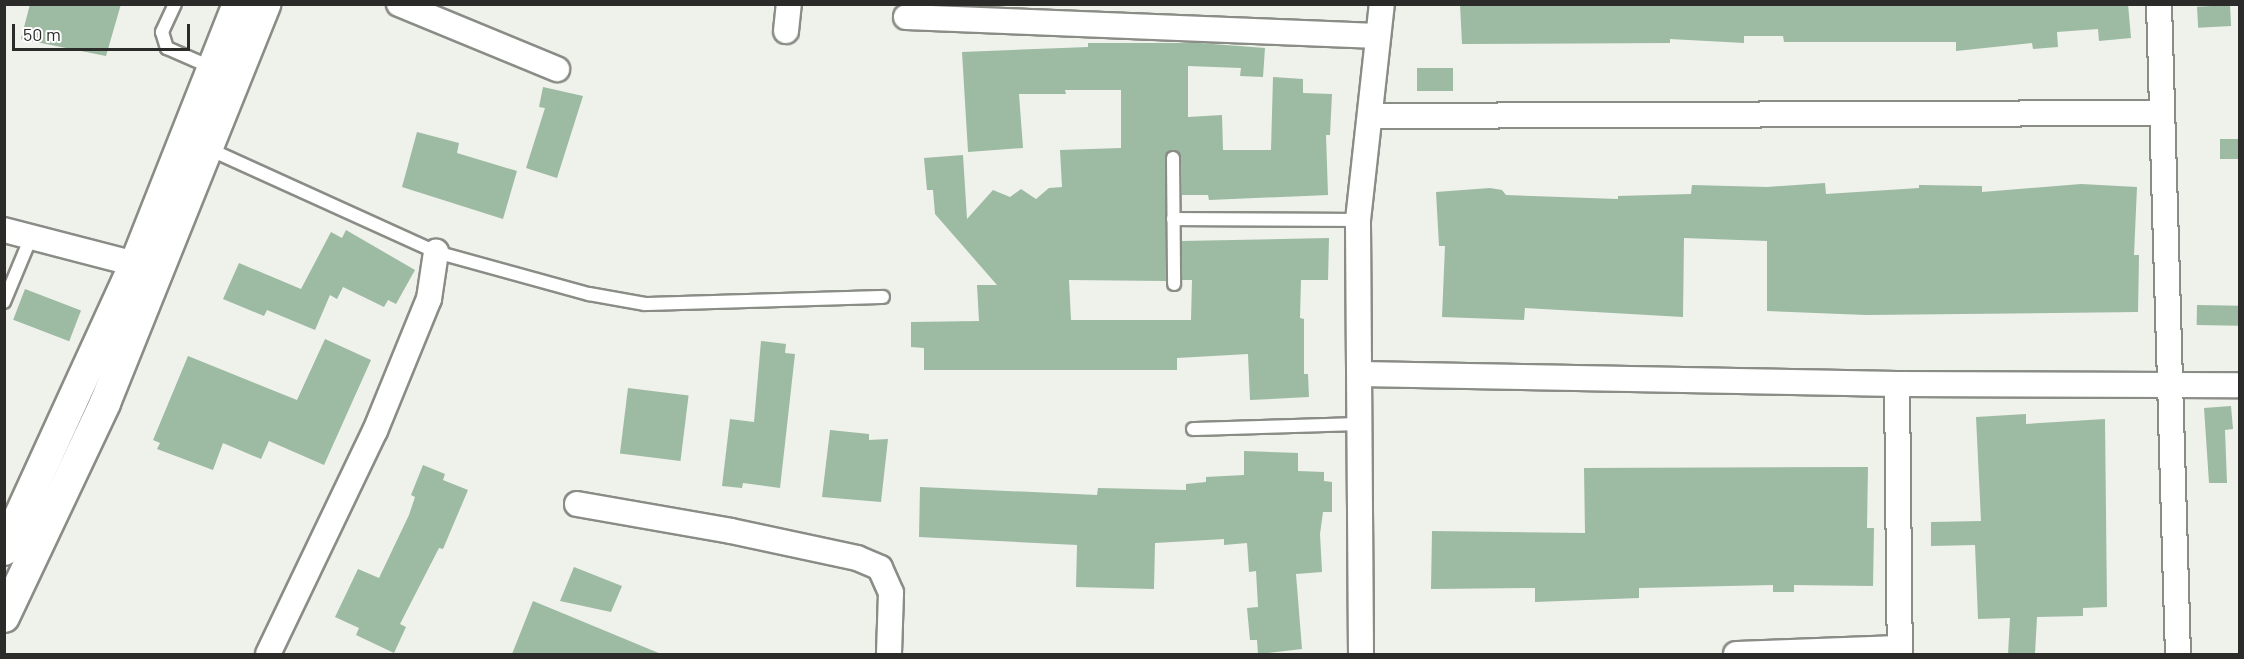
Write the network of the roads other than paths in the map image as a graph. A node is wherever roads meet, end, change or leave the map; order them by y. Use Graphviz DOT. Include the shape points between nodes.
graph roads {
  1 [pos="175,4"];
  2 [pos="265,4"];
  3 [pos="399,4"];
  4 [pos="789,4"];
  5 [pos="1382,4"];
  6 [pos="2159,4"];
  7 [pos="231,6"];
  8 [pos="906,17"];
  9 [pos="786,32"];
  10 [pos="1378,36"];
  11 [pos="213,68"];
  12 [pos="557,69"];
  13 [pos="2162,113"];
  14 [pos="1371,116"];
  15 [pos="209,149"];
  16 [pos="1173,158"];
  17 [pos="1173,219"];
  18 [pos="1358,220"];
  19 [pos="4,230"];
  20 [pos="31,237"];
  21 [pos="436,252"];
  22 [pos="135,264"];
  23 [pos="1174,284"];
  24 [pos="883,297"];
  25 [pos="4,302"];
  26 [pos="1360,374"];
  27 [pos="1897,384"];
  28 [pos="2240,385"];
  29 [pos="2170,386"];
  30 [pos="1361,424"];
  31 [pos="1193,429"];
  32 [pos="577,504"];
  33 [pos="12,560"];
  34 [pos="4,617"];
  35 [pos="1900,651"];
  36 [pos="268,654"];
  37 [pos="889,654"];
  38 [pos="1361,654"];
  39 [pos="1736,654"];
  40 [pos="2178,654"];
  1 -- 11 [label="lane" via="162,32 167,48"];
  2 -- 15 [label="street"];
  3 -- 12 [label="street"];
  4 -- 9 [label="street"];
  5 -- 10 [label="street"];
  6 -- 13 [label="street"];
  7 -- 11 [label="street"];
  8 -- 10 [label="street"];
  10 -- 14 [label="street"];
  11 -- 22 [label="street"];
  13 -- 14 [label="street"];
  13 -- 29 [label="street"];
  14 -- 18 [label="street"];
  15 -- 21 [label="lane"];
  15 -- 33 [label="street" via="105,403"];
  16 -- 17 [label="lane"];
  17 -- 18 [label="lane"];
  17 -- 23 [label="lane"];
  18 -- 26 [label="street"];
  19 -- 20 [label="street"];
  20 -- 22 [label="street"];
  20 -- 25 [label="lane"];
  21 -- 24 [label="lane" via="589,294 645,304"];
  21 -- 36 [label="street" via="429,299 384,409"];
  22 -- 33 [label="street"];
  26 -- 27 [label="street"];
  26 -- 30 [label="street"];
  27 -- 29 [label="street"];
  27 -- 35 [label="street"];
  28 -- 29 [label="street"];
  29 -- 40 [label="street"];
  30 -- 31 [label="lane"];
  30 -- 38 [label="street"];
  32 -- 37 [label="street" via="742,533 857,558 880,568 891,593"];
  33 -- 34 [label="street"];
  35 -- 39 [label="street"];
}
